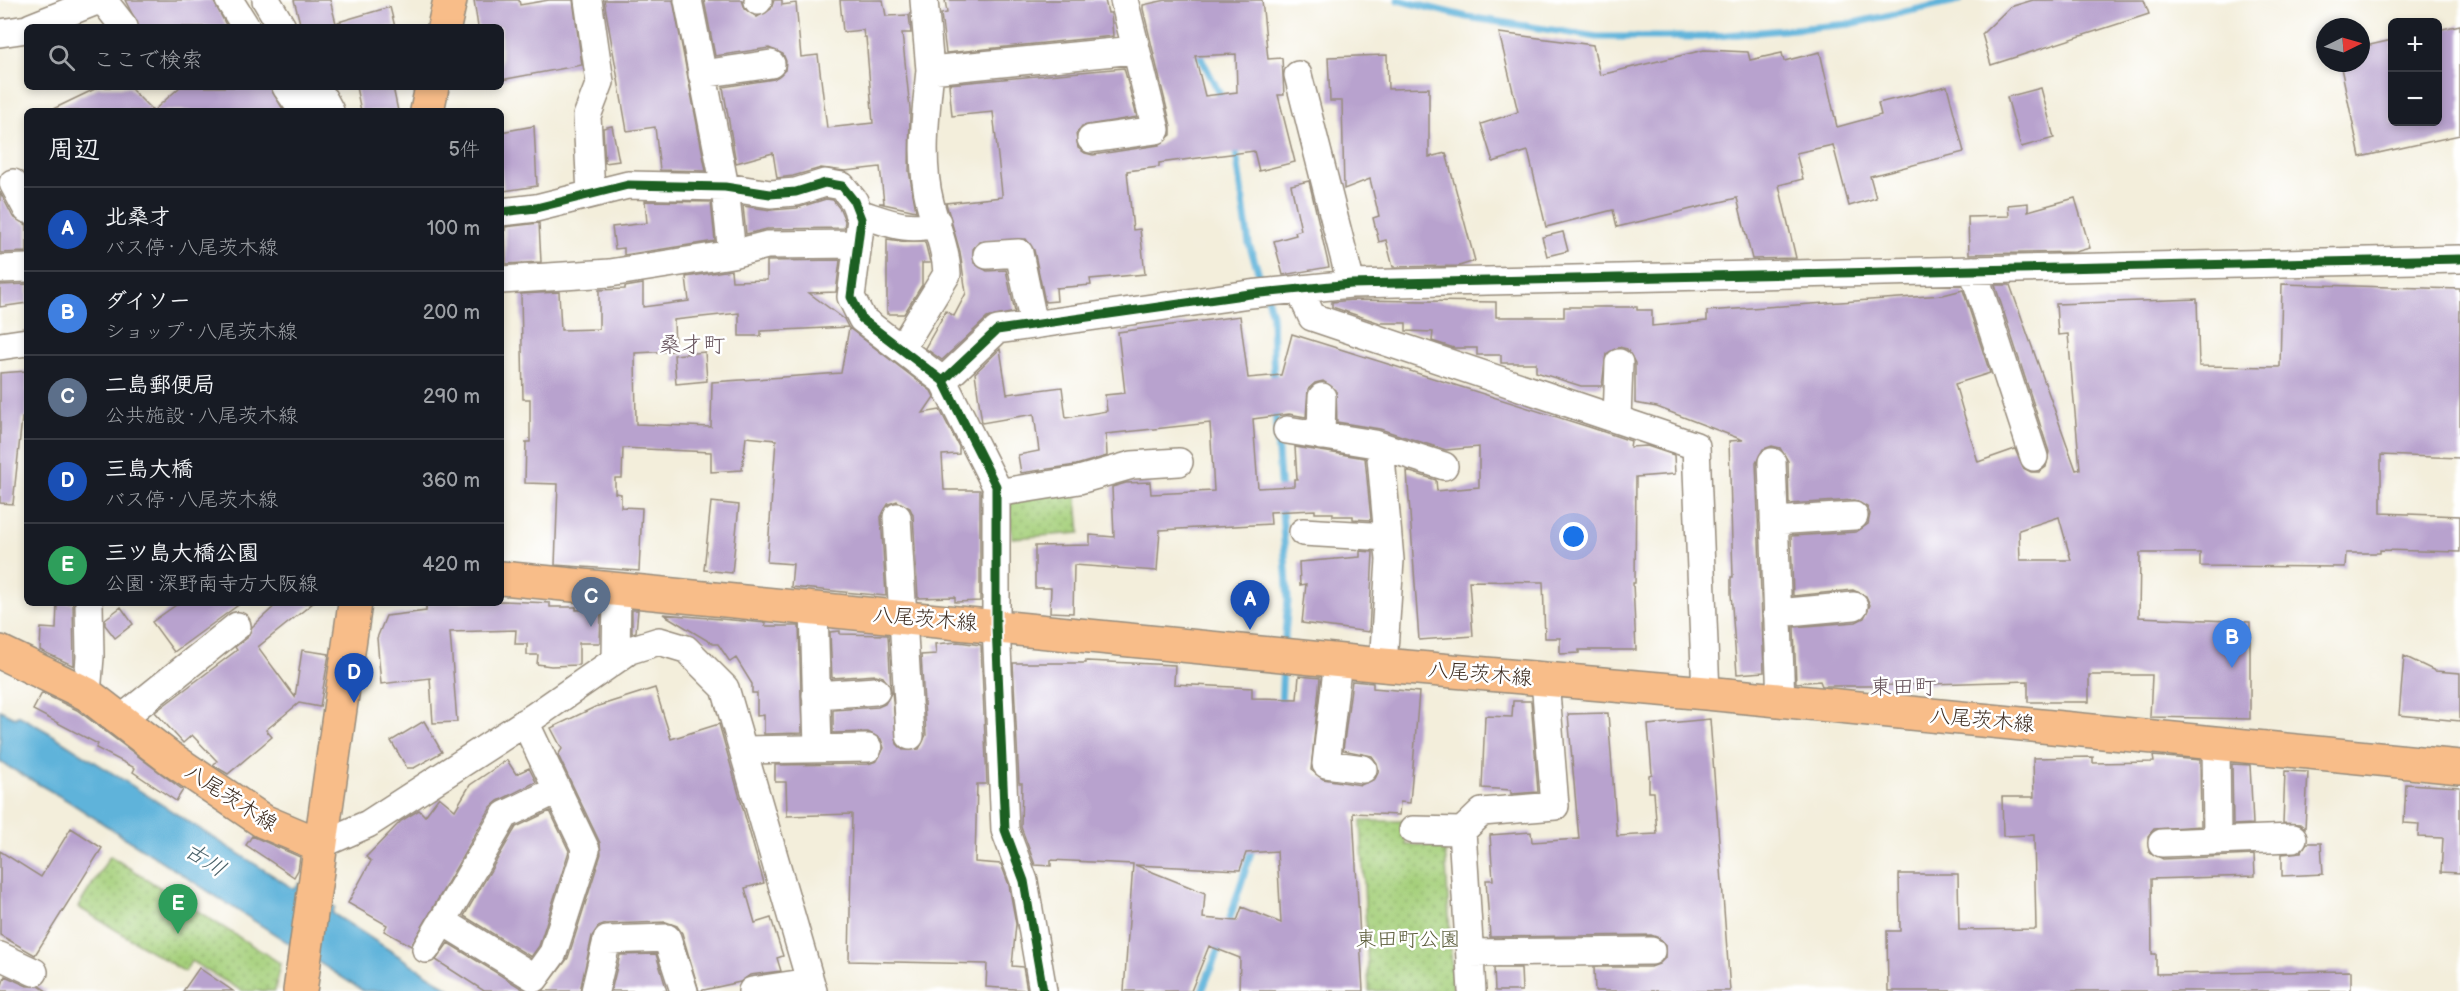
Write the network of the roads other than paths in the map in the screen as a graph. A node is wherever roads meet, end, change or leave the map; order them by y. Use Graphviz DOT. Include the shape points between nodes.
graph roads {
  1 [pos="101,0"];
  2 [pos="229,0"];
  3 [pos="266,0"];
  4 [pos="450,0"];
  5 [pos="588,0"];
  6 [pos="688,0"];
  7 [pos="924,0"];
  8 [pos="1124,0"];
  9 [pos="39,24"];
  10 [pos="121,24"];
  11 [pos="244,24"];
  12 [pos="280,24"];
  13 [pos="445,24"];
  14 [pos="24,29"];
  15 [pos="0,33"];
  16 [pos="1135,50"];
  17 [pos="771,64"];
  18 [pos="930,70"];
  19 [pos="702,74"];
  20 [pos="1298,75"];
  21 [pos="288,90"];
  22 [pos="319,90"];
  23 [pos="431,90"];
  24 [pos="301,108"];
  25 [pos="328,108"];
  26 [pos="428,108"];
  27 [pos="1091,139"];
  28 [pos="13,183"];
  29 [pos="725,187"];
  30 [pos="591,194"];
  31 [pos="24,203"];
  32 [pos="504,212"];
  33 [pos="858,213"];
  34 [pos="937,222"];
  35 [pos="858,244"];
  36 [pos="732,254"];
  37 [pos="987,255"];
  38 [pos="2460,259"];
  39 [pos="24,268"];
  40 [pos="0,269"];
  41 [pos="1974,270"];
  42 [pos="504,280"];
  43 [pos="1351,284"];
  44 [pos="1278,292"];
  45 [pos="1034,325"];
  46 [pos="24,342"];
  47 [pos="0,346"];
  48 [pos="901,349"];
  49 [pos="1619,363"];
  50 [pos="943,381"];
  51 [pos="1322,396"];
  52 [pos="1617,419"];
  53 [pos="1287,430"];
  54 [pos="1321,436"];
  55 [pos="1380,446"];
  56 [pos="2034,457"];
  57 [pos="1179,462"];
  58 [pos="1772,462"];
  59 [pos="1444,466"];
  60 [pos="996,493"];
  61 [pos="1854,516"];
  62 [pos="897,517"];
  63 [pos="1774,521"];
  64 [pos="1303,532"];
  65 [pos="1388,537"];
  66 [pos="504,578"];
  67 [pos="617,590"];
  68 [pos="89,606"];
  69 [pos="356,606"];
  70 [pos="1854,606"];
  71 [pos="814,609"];
  72 [pos="1777,613"];
  73 [pos="903,616"];
  74 [pos="996,625"];
  75 [pos="237,626"];
  76 [pos="0,652"];
  77 [pos="616,659"];
  78 [pos="1338,661"];
  79 [pos="1383,665"];
  80 [pos="1545,680"];
  81 [pos="876,691"];
  82 [pos="1706,693"];
  83 [pos="87,694"];
  84 [pos="816,695"];
  85 [pos="1781,701"];
  86 [pos="120,720"];
  87 [pos="525,722"];
  88 [pos="910,736"];
  89 [pos="2216,743"];
  90 [pos="818,748"];
  91 [pos="868,748"];
  92 [pos="743,750"];
  93 [pos="2460,767"];
  94 [pos="1363,769"];
  95 [pos="557,790"];
  96 [pos="1413,830"];
  97 [pos="1462,831"];
  98 [pos="2293,838"];
  99 [pos="2217,840"];
  100 [pos="2162,843"];
  101 [pos="320,845"];
  102 [pos="442,921"];
  103 [pos="426,949"];
  104 [pos="1651,951"];
  105 [pos="1470,953"];
  106 [pos="0,956"];
  107 [pos="34,972"];
  108 [pos="302,981"];
  109 [pos="812,986"];
  110 [pos="595,991"];
  111 [pos="684,991"];
  112 [pos="752,991"];
  113 [pos="1043,991"];
  114 [pos="1472,991"];
  1 -- 9 [label="street"];
  1 -- 10 [label="street"];
  2 -- 11 [label="street"];
  3 -- 12 [label="street"];
  4 -- 13 [label="main road"];
  5 -- 30 [label="street" via="600,82 587,116"];
  6 -- 19 [label="street"];
  7 -- 18 [label="street"];
  8 -- 16 [label="street"];
  14 -- 15 [label="street"];
  16 -- 18 [label="street"];
  16 -- 27 [label="street" via="1156,130"];
  17 -- 19 [label="street"];
  18 -- 34 [label="street" via="923,138 930,202"];
  19 -- 29 [label="street"];
  20 -- 43 [label="street"];
  21 -- 24 [label="street"];
  22 -- 25 [label="street"];
  23 -- 26 [label="main road"];
  28 -- 31 [label="street"];
  29 -- 30 [label="street" via="628,185"];
  29 -- 33 [label="street" via="770,194 796,192 825,183 842,186"];
  29 -- 36 [label="street"];
  30 -- 32 [label="street"];
  33 -- 34 [label="street" via="902,227 923,228"];
  33 -- 35 [label="street"];
  34 -- 48 [label="street" via="947,274"];
  35 -- 36 [label="street" via="767,245"];
  35 -- 48 [label="street" via="851,297 862,319"];
  36 -- 42 [label="street" via="610,273"];
  37 -- 45 [label="street" via="1019,253"];
  38 -- 41 [label="street"];
  39 -- 40 [label="street"];
  41 -- 43 [label="street"];
  41 -- 56 [label="street"];
  43 -- 44 [label="street"];
  44 -- 45 [label="street"];
  44 -- 52 [label="street" via="1312,317"];
  45 -- 50 [label="street" via="998,330"];
  46 -- 47 [label="street"];
  48 -- 50 [label="street"];
  49 -- 52 [label="street"];
  50 -- 60 [label="street"];
  51 -- 54 [label="street"];
  52 -- 82 [label="street" via="1696,446"];
  53 -- 54 [label="street"];
  54 -- 55 [label="street"];
  55 -- 59 [label="street"];
  55 -- 65 [label="street"];
  57 -- 60 [label="street" via="1132,465 1079,480"];
  58 -- 63 [label="street"];
  60 -- 74 [label="street"];
  61 -- 63 [label="street"];
  62 -- 73 [label="street"];
  63 -- 72 [label="street"];
  64 -- 65 [label="street"];
  65 -- 79 [label="street"];
  66 -- 67 [label="main road, 八尾茨木線"];
  67 -- 71 [label="main road, 八尾茨木線"];
  67 -- 77 [label="street"];
  68 -- 83 [label="street"];
  69 -- 101 [label="main road"];
  70 -- 72 [label="street"];
  71 -- 73 [label="main road, 八尾茨木線"];
  71 -- 84 [label="street"];
  72 -- 85 [label="street"];
  73 -- 74 [label="main road, 八尾茨木線"];
  73 -- 88 [label="street"];
  74 -- 78 [label="main road, 八尾茨木線"];
  74 -- 113 [label="street" via="1005,830 1024,882"];
  75 -- 86 [label="street"];
  76 -- 83 [label="main road, 八尾茨木線"];
  77 -- 87 [label="street"];
  77 -- 92 [label="street" via="659,641 686,649 725,688"];
  78 -- 79 [label="main road, 八尾茨木線"];
  78 -- 94 [label="street" via="1326,764"];
  79 -- 80 [label="main road, 八尾茨木線"];
  80 -- 82 [label="main road, 八尾茨木線"];
  80 -- 97 [label="street" via="1555,806 1482,812"];
  81 -- 84 [label="street"];
  82 -- 85 [label="main road, 八尾茨木線"];
  83 -- 86 [label="main road, 八尾茨木線"];
  84 -- 90 [label="street"];
  85 -- 89 [label="main road, 八尾茨木線"];
  86 -- 101 [label="main road, 八尾茨木線" via="263,821"];
  87 -- 95 [label="street"];
  87 -- 101 [label="street" via="368,824"];
  89 -- 93 [label="main road, 八尾茨木線"];
  89 -- 99 [label="street"];
  90 -- 91 [label="street"];
  90 -- 92 [label="street"];
  92 -- 109 [label="street"];
  95 -- 102 [label="street" via="505,815"];
  95 -- 102 [label="street" via="586,850 553,953 535,978"];
  96 -- 97 [label="street"];
  97 -- 105 [label="street"];
  98 -- 99 [label="street"];
  99 -- 100 [label="street"];
  101 -- 108 [label="main road"];
  102 -- 103 [label="street"];
  104 -- 105 [label="street"];
  105 -- 114 [label="street"];
  106 -- 107 [label="street"];
  109 -- 112 [label="street"];
  110 -- 111 [label="street" via="608,940 668,938"];
}
